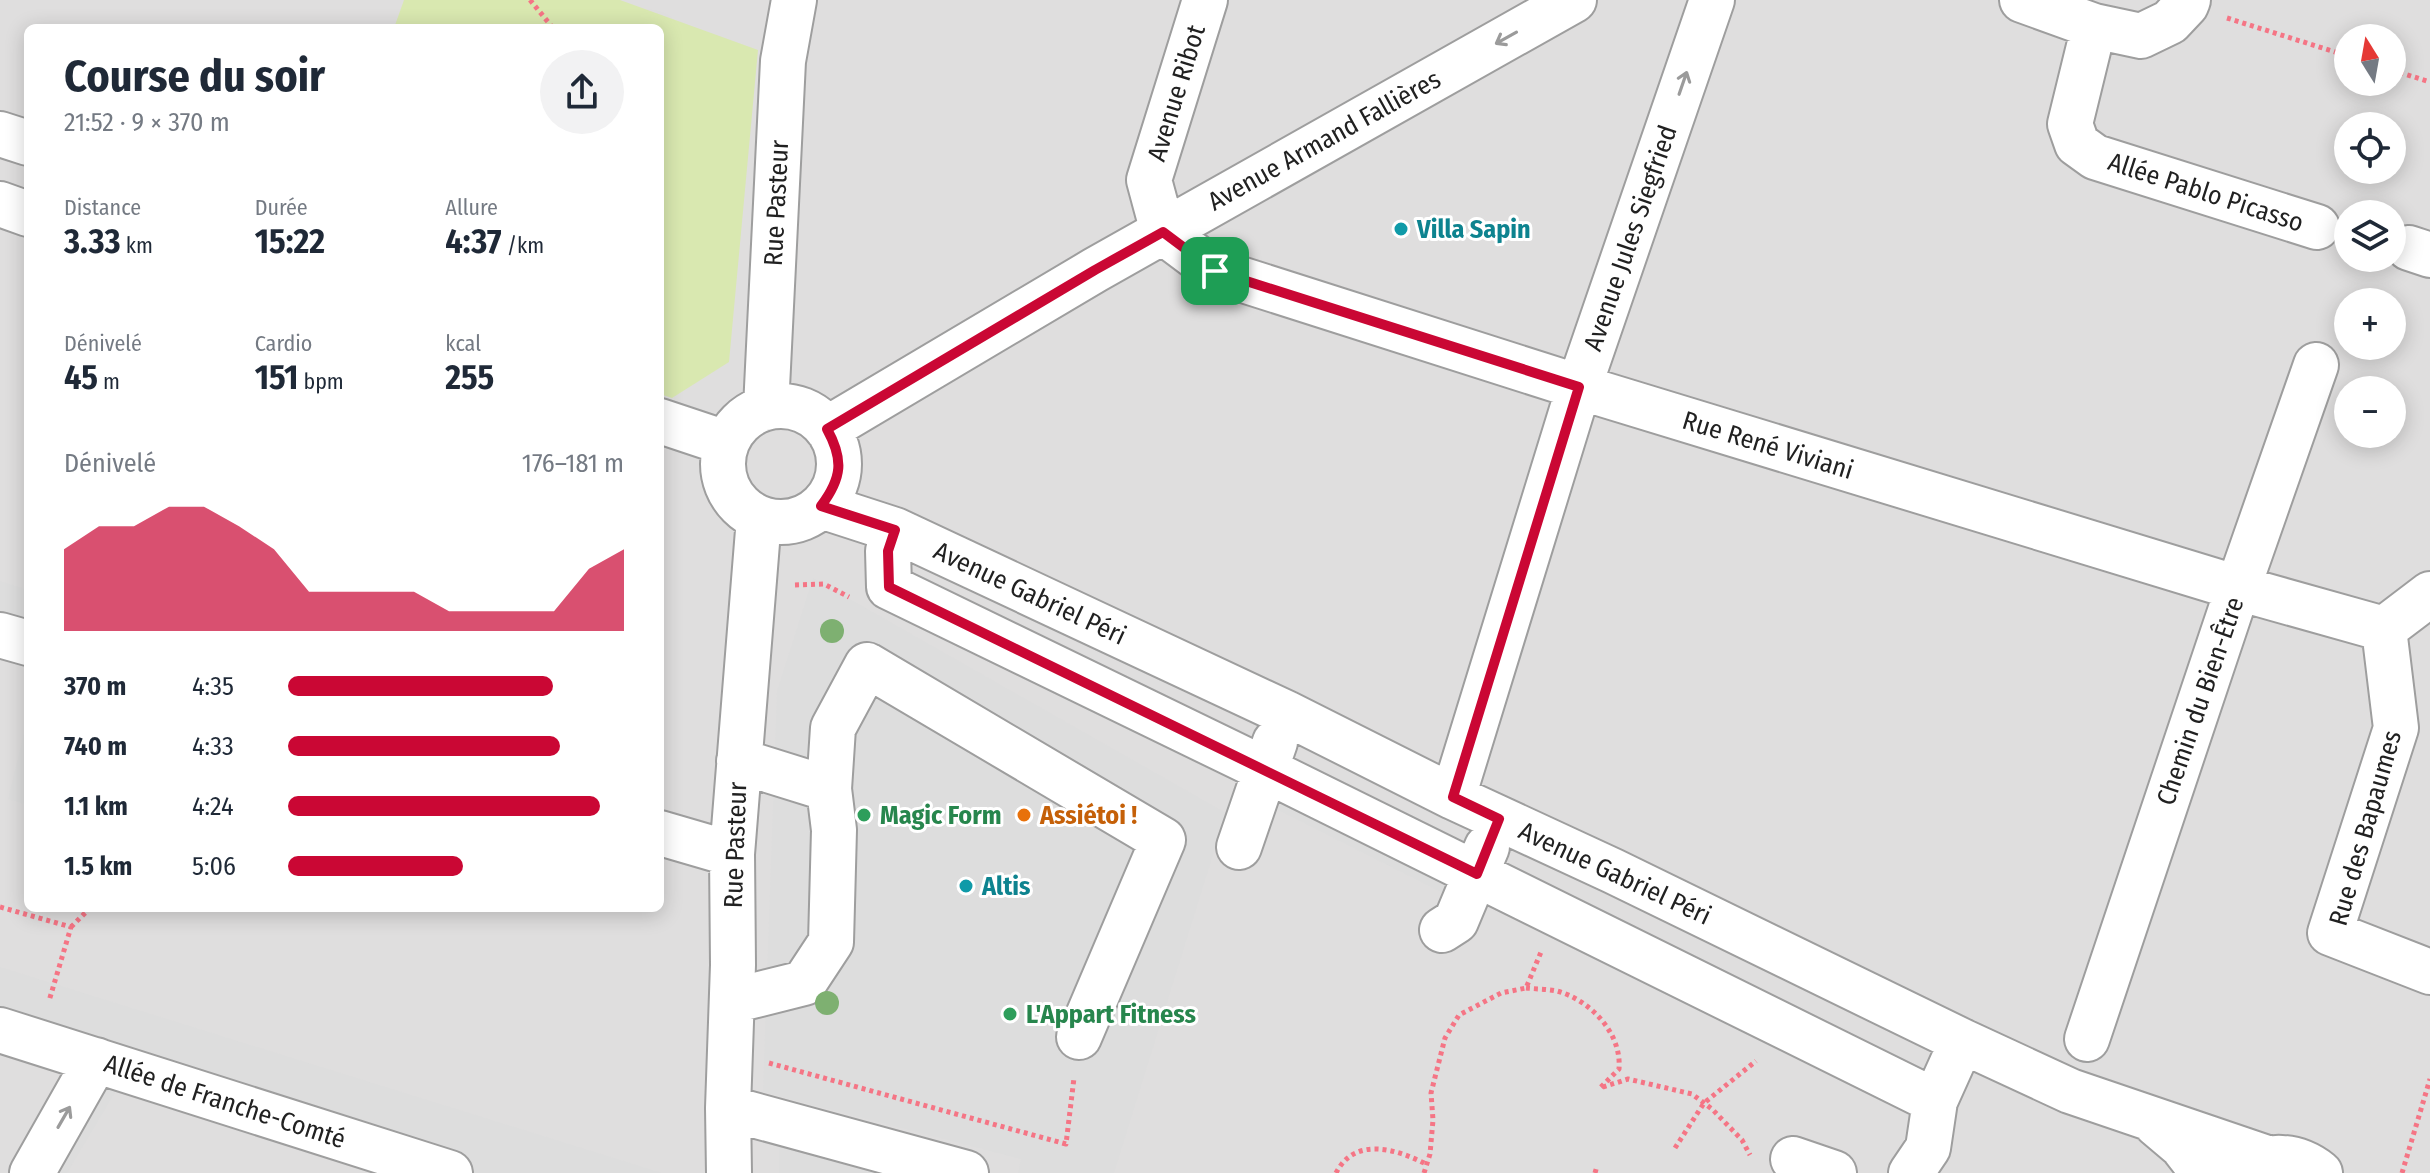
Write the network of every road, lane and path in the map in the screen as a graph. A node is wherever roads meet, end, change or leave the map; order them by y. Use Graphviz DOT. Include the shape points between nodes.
graph roads {
  1 [pos="530,0"];
  2 [pos="794,0"];
  3 [pos="1205,0"];
  4 [pos="1574,0"];
  5 [pos="1712,0"];
  6 [pos="2022,0"];
  7 [pos="2187,2"];
  8 [pos="550,24"];
  9 [pos="2094,26"];
  10 [pos="2334,51"];
  11 [pos="2406,74"];
  12 [pos="2430,82"];
  13 [pos="0,134"];
  14 [pos="24,142"];
  15 [pos="0,204"];
  16 [pos="24,213"];
  17 [pos="2317,227"];
  18 [pos="1163,232"];
  19 [pos="2316,365"];
  20 [pos="1579,387"];
  21 [pos="766,408"];
  22 [pos="664,422"];
  23 [pos="827,429"];
  24 [pos="726,443"];
  25 [pos="821,506"];
  26 [pos="759,518"];
  27 [pos="895,530"];
  28 [pos="2238,588"];
  29 [pos="2430,594"];
  30 [pos="2384,629"];
  31 [pos="0,635"];
  32 [pos="24,642"];
  33 [pos="1286,713"];
  34 [pos="739,761"];
  35 [pos="1266,770"];
  36 [pos="829,789"];
  37 [pos="1453,797"];
  38 [pos="1499,819"];
  39 [pos="664,834"];
  40 [pos="1239,847"];
  41 [pos="732,854"];
  42 [pos="1477,874"];
  43 [pos="0,907"];
  44 [pos="86,912"];
  45 [pos="71,927"];
  46 [pos="1442,930"];
  47 [pos="1541,951"];
  48 [pos="2430,972"];
  49 [pos="1526,988"];
  50 [pos="732,1001"];
  51 [pos="18,1036"];
  52 [pos="1079,1037"];
  53 [pos="2087,1039"];
  54 [pos="1962,1041"];
  55 [pos="730,1053"];
  56 [pos="96,1060"];
  57 [pos="1756,1061"];
  58 [pos="2430,1079"];
  59 [pos="1935,1101"];
  60 [pos="1704,1103"];
  61 [pos="728,1108"];
  62 [pos="2148,1117"];
  63 [pos="1675,1148"];
  64 [pos="849,1157"];
  65 [pos="1426,1164"];
  66 [pos="1775,1164"];
  67 [pos="2252,1166"];
  68 [pos="32,1173"];
  69 [pos="450,1173"];
  70 [pos="729,1173"];
  71 [pos="966,1173"];
  72 [pos="1336,1173"];
  73 [pos="1424,1173"];
  74 [pos="1834,1173"];
  75 [pos="1911,1173"];
  76 [pos="2203,1173"];
  77 [pos="2320,1173"];
  78 [pos="2402,1173"];
  1 -- 8 [label="path"];
  2 -- 21 [label="street, Rue Pasteur" via="783,61"];
  3 -- 18 [label="street, Avenue Ribot" via="1149,180"];
  4 -- 18 [label="street, Avenue Armand Fallières, one-way"];
  20 -- 5 [label="street, Avenue Jules Siegfried, one-way"];
  6 -- 9 [label="street"];
  7 -- 9 [label="street" via="2170,22 2141,36"];
  7 -- 10 [label="path"];
  9 -- 17 [label="street, Allée Pablo Picasso" via="2070,124 2077,144 2095,157"];
  11 -- 12 [label="path"];
  13 -- 14 [label="street"];
  15 -- 16 [label="street"];
  18 -- 20 [label="street, Rue René Viviani" via="1215,271"];
  18 -- 23 [label="street, Avenue Armand Fallières"];
  19 -- 28 [label="street, Chemin du Bien-Être"];
  20 -- 28 [label="street, Rue René Viviani"];
  20 -- 37 [label="street, Avenue Jules Siegfried"];
  21 -- 23 [label="street" via="793,407"];
  21 -- 24 [label="street" via="736,427"];
  22 -- 24 [label="street"];
  23 -- 25 [label="street" via="839,461 838,477"];
  24 -- 26 [label="street" via="724,479 743,509"];
  25 -- 26 [label="street" via="792,521"];
  25 -- 27 [label="street, Avenue Gabriel Péri"];
  26 -- 34 [label="street, Rue Pasteur"];
  27 -- 33 [label="street, Avenue Gabriel Péri"];
  27 -- 35 [label="street" via="888,551 889,587"];
  28 -- 30 [label="street, Rue René Viviani"];
  28 -- 53 [label="street, Chemin du Bien-Être"];
  29 -- 30 [label="street"];
  30 -- 48 [label="street, Rue des Bapaumes" via="2396,728 2330,933"];
  31 -- 32 [label="street"];
  33 -- 35 [label="street"];
  33 -- 37 [label="street, Avenue Gabriel Péri"];
  34 -- 36 [label="street"];
  34 -- 41 [label="street, Rue Pasteur"];
  35 -- 40 [label="street"];
  35 -- 42 [label="street"];
  36 -- 50 [label="street" via="834,830 831,942 804,983"];
  36 -- 52 [label="street" via="833,728 867,665 1163,840"];
  37 -- 38 [label="street, Avenue Gabriel Péri"];
  38 -- 42 [label="street"];
  38 -- 54 [label="street, Avenue Gabriel Péri"];
  39 -- 41 [label="street"];
  41 -- 50 [label="street, Rue Pasteur"];
  42 -- 46 [label="street" via="1456,921"];
  42 -- 59 [label="street"];
  43 -- 45 [label="path"];
  44 -- 45 [label="path"];
  45 -- 51 [label="path"];
  47 -- 49 [label="path"];
  49 -- 60 [label="path" via="1558,991 1592,1008 1615,1040 1620,1057 1619,1069 1600,1088 1628,1079 1692,1094"];
  49 -- 65 [label="path" via="1501,993 1459,1015 1445,1038 1431,1093"];
  50 -- 55 [label="street, Rue Pasteur"];
  51 -- 56 [label="street, Allée de Franche-Comté"];
  52 -- 55 [label="path" via="1066,1144"];
  54 -- 59 [label="street"];
  54 -- 62 [label="street, Avenue Gabriel Péri" via="2070,1091"];
  55 -- 61 [label="street, Rue Pasteur"];
  68 -- 56 [label="street, one-way"];
  56 -- 69 [label="street, Allée de Franche-Comté"];
  57 -- 60 [label="path"];
  58 -- 78 [label="path"];
  59 -- 75 [label="street" via="1928,1148"];
  60 -- 63 [label="path"];
  60 -- 66 [label="path"];
  61 -- 64 [label="street"];
  61 -- 70 [label="street, Rue Pasteur"];
  62 -- 67 [label="street, Avenue Gabriel Péri"];
  62 -- 76 [label="street, Avenue Gabriel Péri"];
  64 -- 71 [label="street"];
  65 -- 72 [label="path" via="1403,1152 1371,1149 1342,1160"];
  65 -- 73 [label="path"];
  66 -- 74 [label="street"];
  67 -- 77 [label="street, Avenue Gabriel Péri" via="2288,1157"];
}
